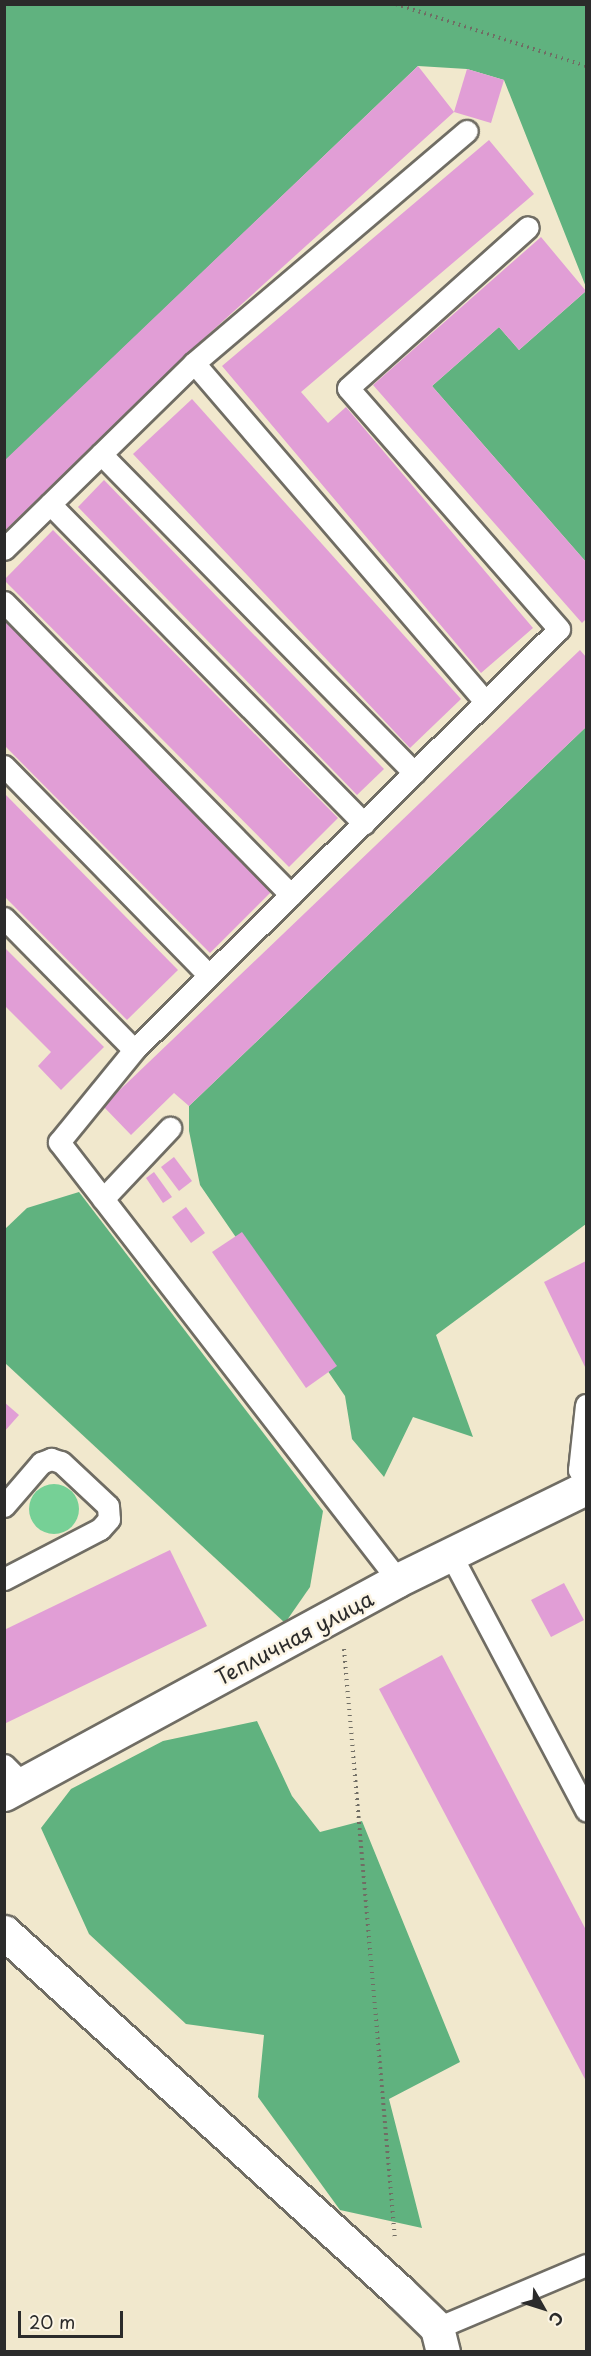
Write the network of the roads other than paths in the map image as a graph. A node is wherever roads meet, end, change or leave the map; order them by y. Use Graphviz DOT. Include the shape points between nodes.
graph roads {
  1 [pos="467,131"];
  2 [pos="528,227"];
  3 [pos="194,363"];
  4 [pos="101,454"];
  5 [pos="50,504"];
  6 [pos="4,549"];
  7 [pos="4,602"];
  8 [pos="486,702"];
  9 [pos="4,766"];
  10 [pos="414,773"];
  11 [pos="364,823"];
  12 [pos="291,895"];
  13 [pos="4,918"];
  14 [pos="209,975"];
  15 [pos="134,1050"];
  16 [pos="170,1128"];
  17 [pos="103,1199"];
  18 [pos="586,1405"];
  19 [pos="586,1478"];
  20 [pos="586,1488"];
  21 [pos="4,1506"];
  22 [pos="451,1555"];
  23 [pos="4,1579"];
  24 [pos="398,1580"];
  25 [pos="11,1781"];
  26 [pos="586,1810"];
  27 [pos="4,1932"];
  28 [pos="586,2265"];
  29 [pos="440,2340"];
  1 -- 3 [label="lane"];
  2 -- 8 [label="lane" via="348,388 559,630"];
  3 -- 4 [label="lane"];
  3 -- 8 [label="lane"];
  4 -- 5 [label="lane"];
  4 -- 10 [label="lane"];
  5 -- 6 [label="lane"];
  5 -- 11 [label="lane"];
  7 -- 12 [label="lane"];
  8 -- 10 [label="lane"];
  9 -- 14 [label="lane"];
  10 -- 11 [label="lane"];
  11 -- 12 [label="lane"];
  12 -- 14 [label="lane"];
  13 -- 15 [label="lane"];
  14 -- 15 [label="lane"];
  15 -- 17 [label="lane" via="58,1142"];
  16 -- 17 [label="lane"];
  17 -- 24 [label="lane"];
  18 -- 19 [label="lane" via="579,1470"];
  20 -- 22 [label="street, Тепличная улица"];
  21 -- 23 [label="lane" via="41,1463 51,1459 61,1462 108,1506 108,1519 100,1530"];
  22 -- 24 [label="street, Тепличная улица"];
  22 -- 26 [label="lane"];
  24 -- 25 [label="street, Тепличная улица"];
  27 -- 29 [label="street" via="399,2291"];
  28 -- 29 [label="lane"];
}
